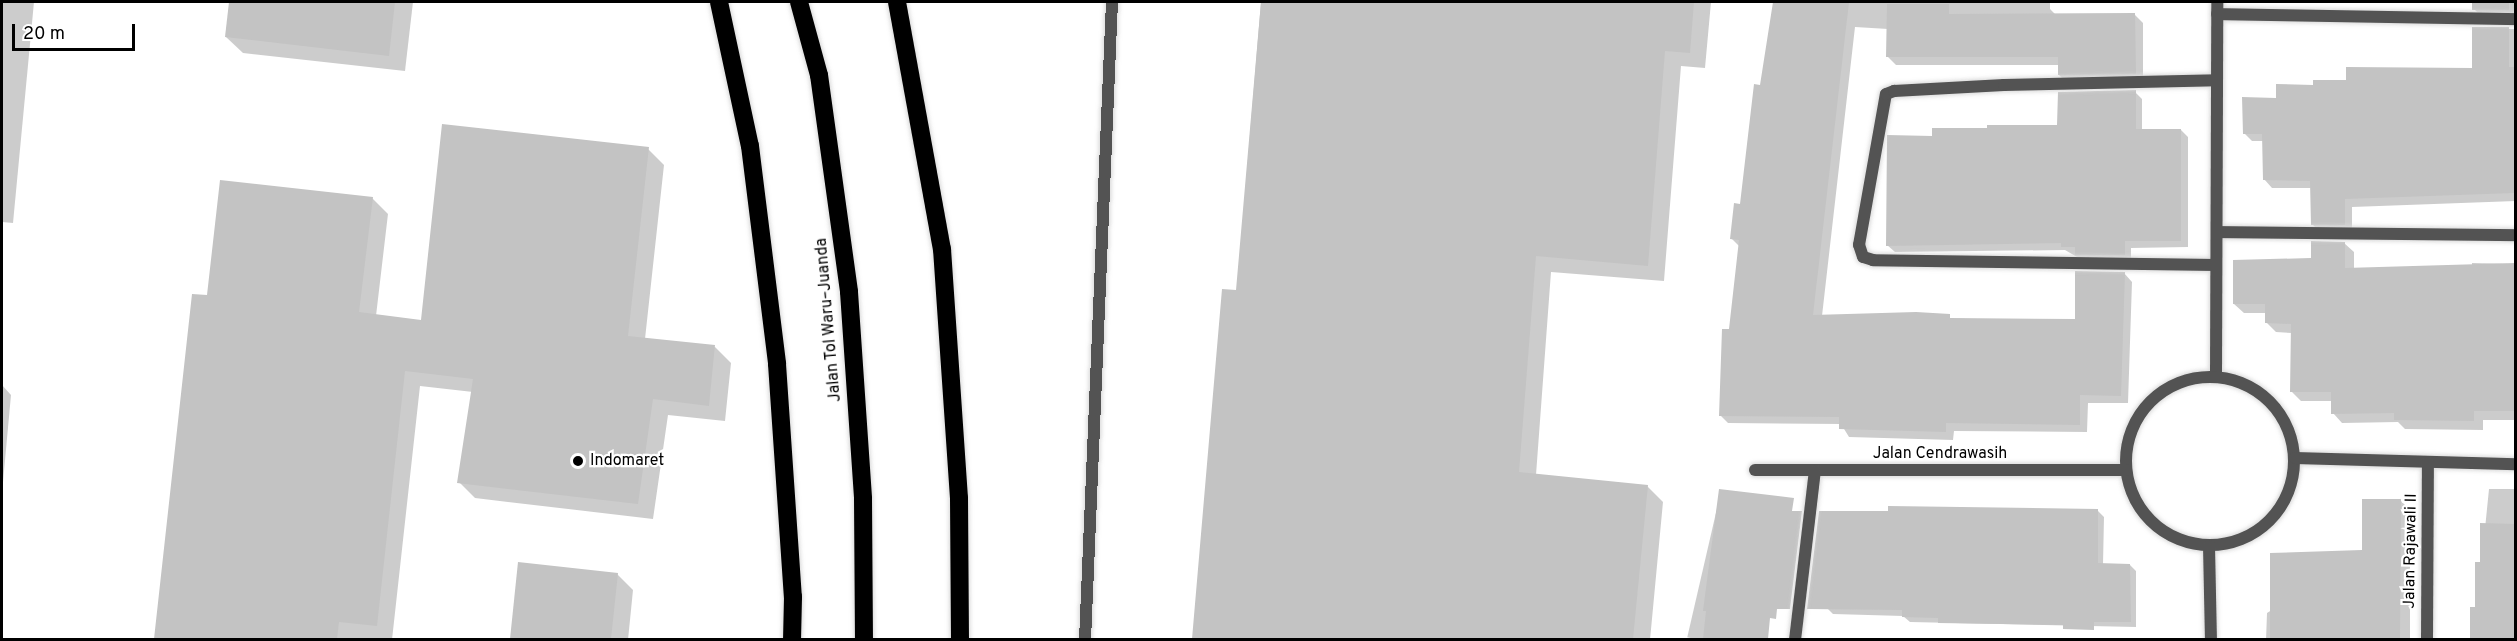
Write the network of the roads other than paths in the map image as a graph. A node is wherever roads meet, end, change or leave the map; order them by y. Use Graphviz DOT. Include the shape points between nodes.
graph roads {
  1 [pos="719,2"];
  2 [pos="799,2"];
  3 [pos="897,2"];
  4 [pos="1112,2"];
  5 [pos="2217,8"];
  6 [pos="2516,19"];
  7 [pos="2217,80"];
  8 [pos="2217,232"];
  9 [pos="2516,235"];
  10 [pos="2216,265"];
  11 [pos="2216,376"];
  12 [pos="2295,458"];
  13 [pos="2428,463"];
  14 [pos="2516,464"];
  15 [pos="1755,470"];
  16 [pos="2127,470"];
  17 [pos="1815,471"];
  18 [pos="2209,546"];
  19 [pos="792,639"];
  20 [pos="864,639"];
  21 [pos="960,639"];
  22 [pos="1085,639"];
  23 [pos="1795,639"];
  24 [pos="2211,639"];
  25 [pos="2427,639"];
  1 -- 19 [label="highway" via="750,146 777,364 793,597"];
  2 -- 20 [label="highway, Jalan Tol Waru–Juanda" via="819,75 849,292 863,499"];
  3 -- 21 [label="highway" via="942,249 959,498"];
  4 -- 22 [label="street"];
  5 -- 6 [label="street"];
  5 -- 7 [label="street"];
  7 -- 8 [label="street"];
  7 -- 10 [label="street" via="2004,85 1886,94 1858,246 1863,257 1873,260"];
  8 -- 9 [label="street"];
  8 -- 10 [label="street"];
  10 -- 11 [label="street"];
  11 -- 12 [label="street" via="2245,383 2271,401 2288,427"];
  11 -- 16 [label="street" via="2191,378 2168,387 2150,402 2135,422 2128,445"];
  12 -- 13 [label="street"];
  12 -- 18 [label="street" via="2289,491 2271,520 2243,539"];
  13 -- 14 [label="street"];
  13 -- 25 [label="street, Jalan Rajawali II"];
  15 -- 17 [label="street, Jalan Cendrawasih"];
  16 -- 17 [label="street, Jalan Cendrawasih"];
  16 -- 18 [label="street" via="2133,494 2145,515 2163,531 2185,542"];
  17 -- 23 [label="street"];
  18 -- 24 [label="street"];
}
